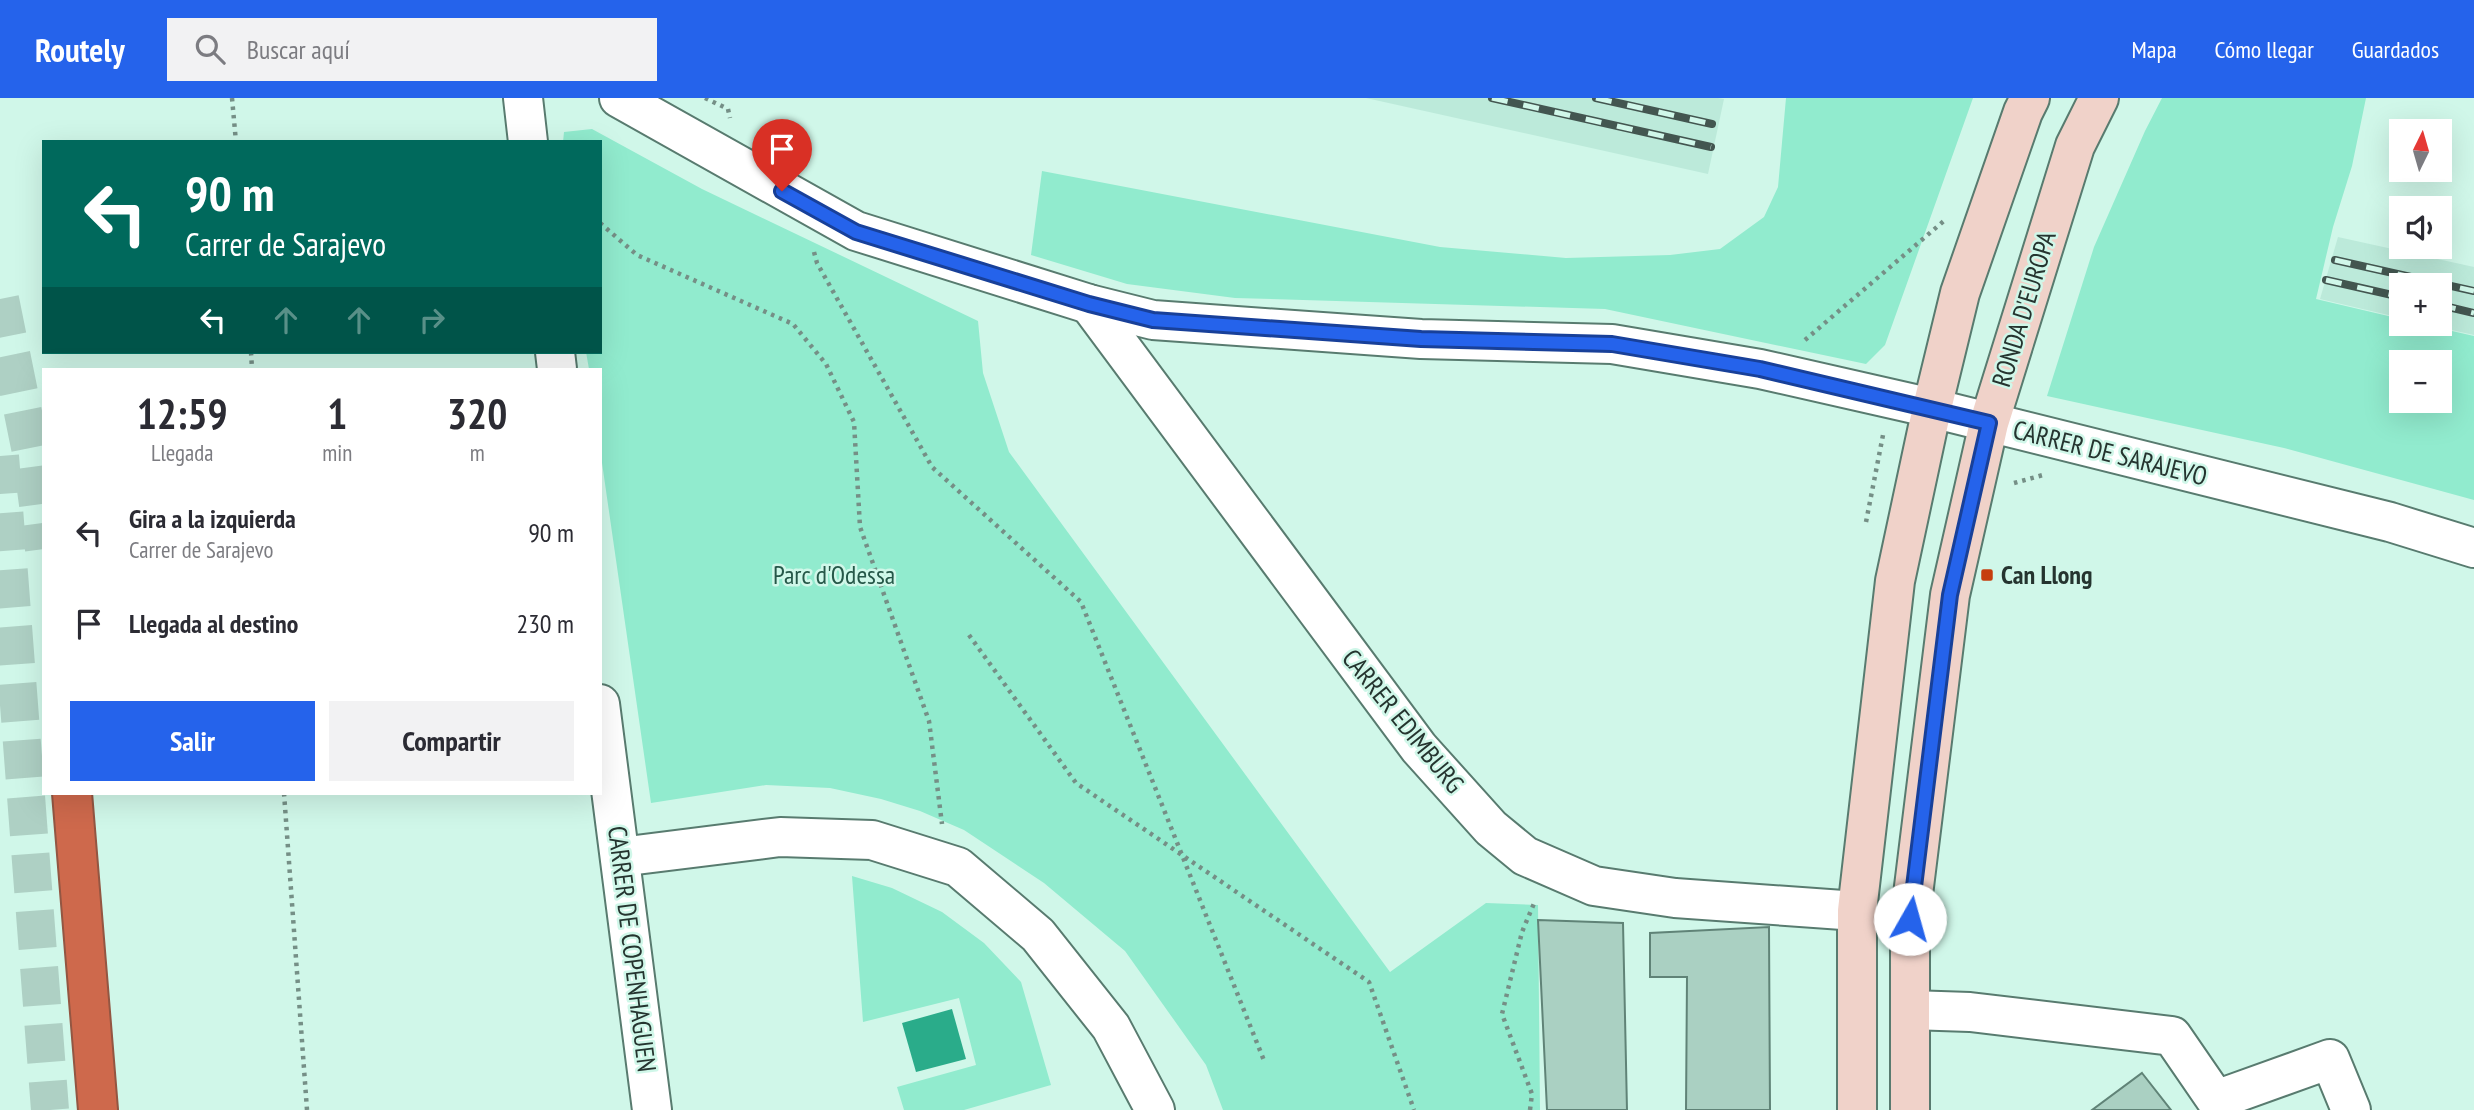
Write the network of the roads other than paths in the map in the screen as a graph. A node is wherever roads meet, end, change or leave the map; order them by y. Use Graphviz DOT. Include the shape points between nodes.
graph roads {
  1 [pos="523,98"];
  2 [pos="619,98"];
  3 [pos="2030,98"];
  4 [pos="2099,98"];
  5 [pos="528,140"];
  6 [pos="1089,304"];
  7 [pos="1932,408"];
  8 [pos="1989,423"];
  9 [pos="2474,548"];
  10 [pos="602,719"];
  11 [pos="72,795"];
  12 [pos="620,857"];
  13 [pos="1857,911"];
  14 [pos="1910,1010"];
  15 [pos="98,1110"];
  16 [pos="652,1110"];
  17 [pos="1155,1110"];
  18 [pos="1857,1110"];
  19 [pos="1910,1110"];
  20 [pos="2351,1110"];
  1 -- 5 [label="street"];
  2 -- 6 [label="street, CARRER DE SARAJEVO" via="856,232"];
  3 -- 7 [label="street" via="1960,293"];
  4 -- 8 [label="street, RONDA D'EUROPA" via="2075,146"];
  6 -- 7 [label="street, CARRER DE SARAJEVO" via="1153,320 1421,339 1612,344 1760,369"];
  6 -- 13 [label="street, CARRER EDIMBURG" via="1419,748 1491,828 1525,856 1594,886 1675,898"];
  7 -- 8 [label="street, CARRER DE SARAJEVO"];
  7 -- 13 [label="street" via="1895,581"];
  8 -- 9 [label="street, CARRER DE SARAJEVO" via="2390,522"];
  8 -- 14 [label="street, RONDA D'EUROPA" via="1950,595 1910,919"];
  10 -- 12 [label="street, CARRER DE COPENHAGUEN"];
  11 -- 15 [label="highway"];
  12 -- 16 [label="street, CARRER DE COPENHAGUEN"];
  12 -- 17 [label="street" via="780,837 872,840 958,867 1038,935 1111,1027"];
  13 -- 18 [label="street"];
  14 -- 19 [label="street, RONDA D'EUROPA"];
  14 -- 20 [label="street" via="1970,1012 2172,1036 2216,1100 2330,1059"];
}
